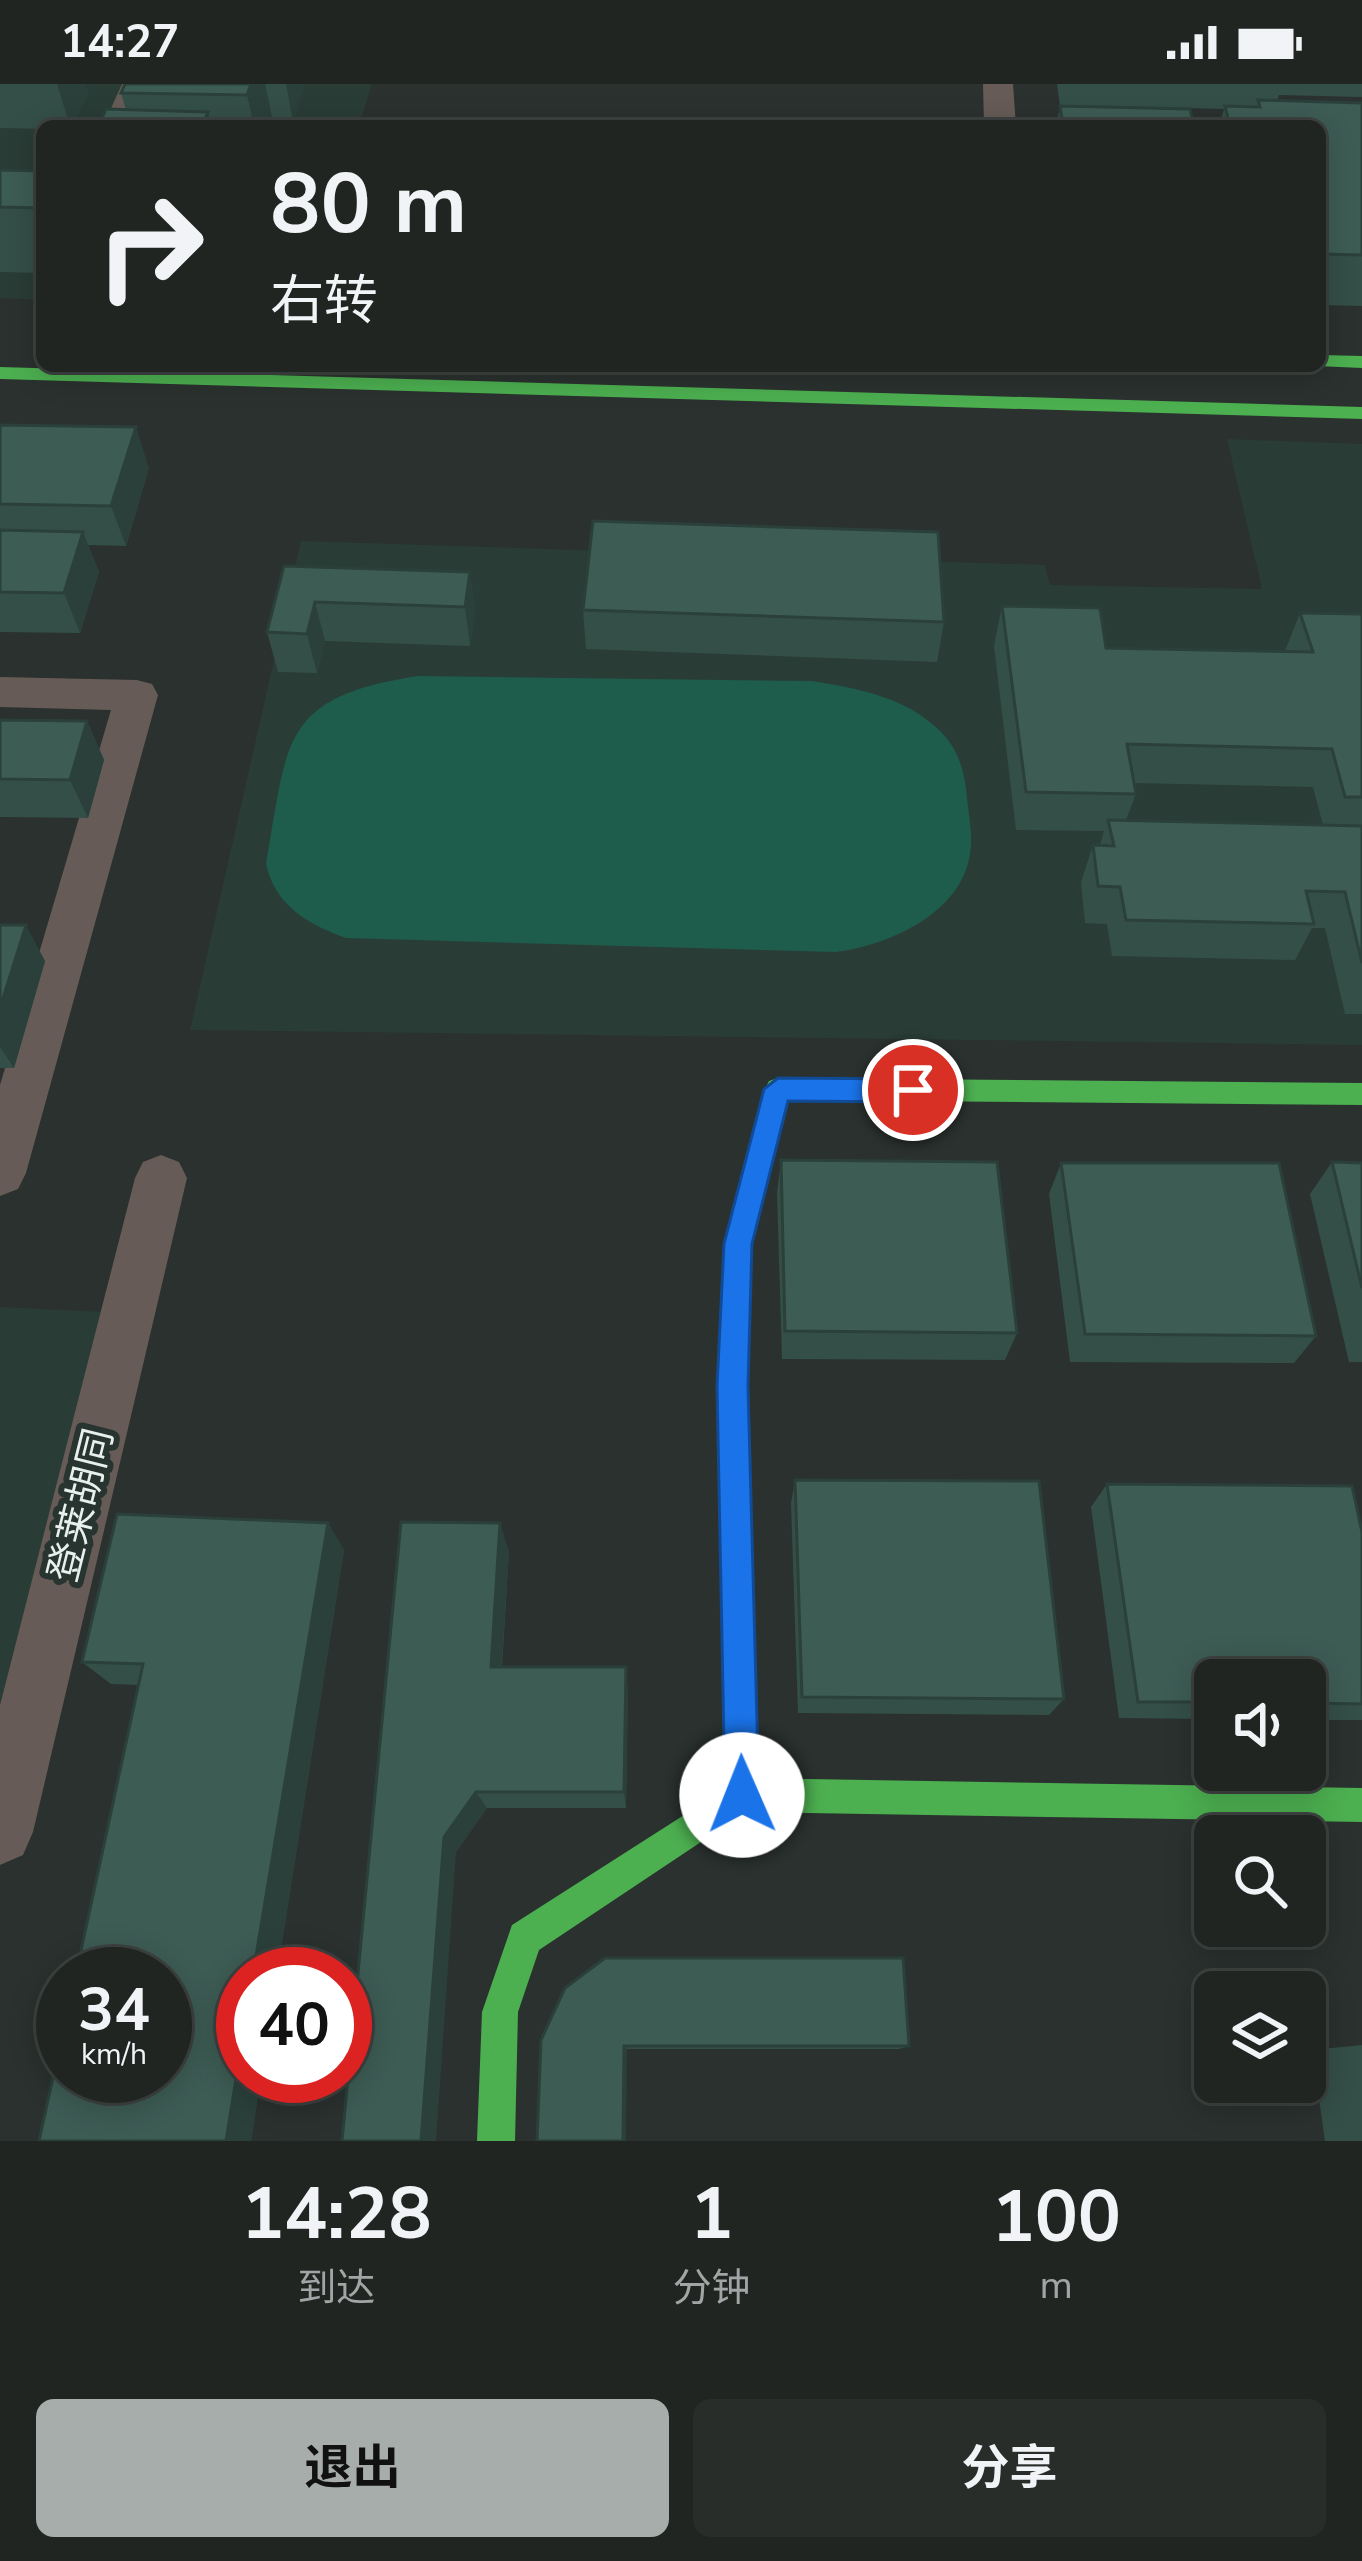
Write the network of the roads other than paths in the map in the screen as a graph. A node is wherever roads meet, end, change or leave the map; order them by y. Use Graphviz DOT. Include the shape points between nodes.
graph roads {
  1 [pos="130,84"];
  2 [pos="998,84"];
  3 [pos="114,120"];
  4 [pos="1000,120"];
  5 [pos="1326,361"];
  6 [pos="1362,362"];
  7 [pos="0,374"];
  8 [pos="1362,413"];
  9 [pos="0,692"];
  10 [pos="1362,1094"];
  11 [pos="0,1173"];
  12 [pos="160,1178"];
  13 [pos="742,1795"];
  14 [pos="1362,1805"];
  15 [pos="0,1832"];
  16 [pos="496,2141"];
  1 -- 3 [label="lane"];
  2 -- 4 [label="street"];
  5 -- 6 [label="street"];
  7 -- 8 [label="street"];
  9 -- 11 [label="street" via="137,695"];
  10 -- 13 [label="street" via="778,1089 738,1244 733,1386"];
  12 -- 15 [label="street, 登莱胡同"];
  13 -- 14 [label="street"];
  13 -- 16 [label="street" via="525,1938 500,2012"];
}
